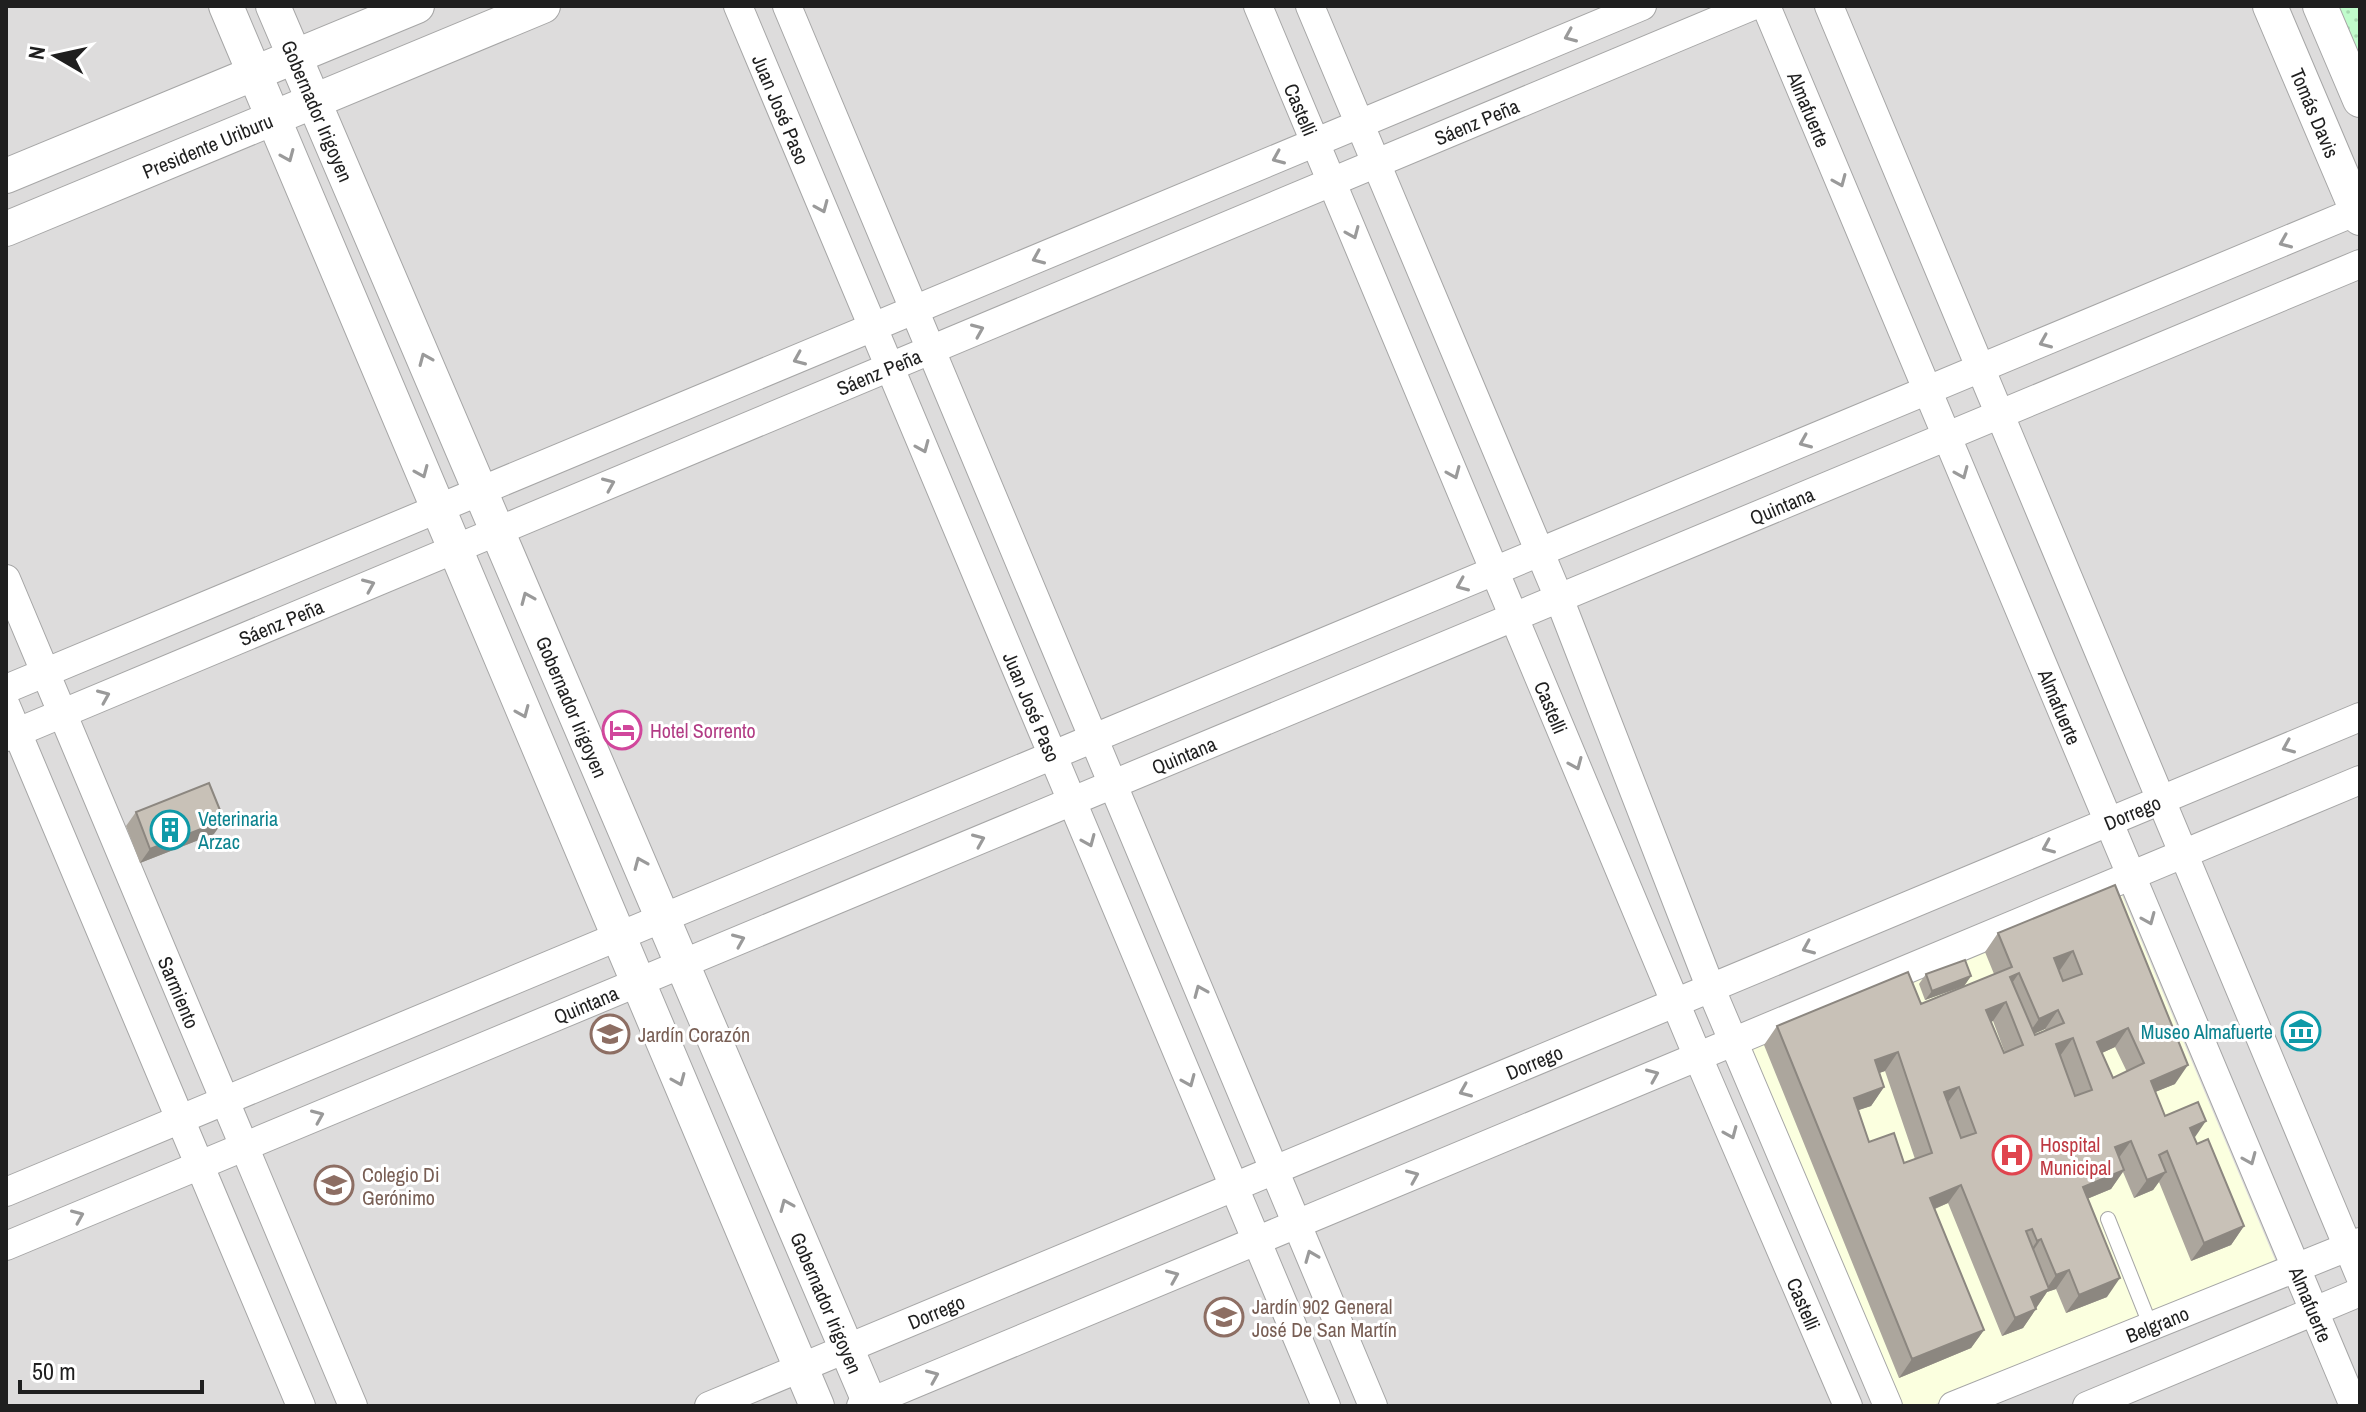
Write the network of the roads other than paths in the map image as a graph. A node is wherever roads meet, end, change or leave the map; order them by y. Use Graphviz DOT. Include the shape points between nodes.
graph roads {
  1 [pos="226,6"];
  2 [pos="273,6"];
  3 [pos="417,6"];
  4 [pos="543,6"];
  5 [pos="738,6"];
  6 [pos="787,6"];
  7 [pos="1258,6"];
  8 [pos="1310,6"];
  9 [pos="1642,6"];
  10 [pos="1752,6"];
  11 [pos="1766,6"];
  12 [pos="1829,6"];
  13 [pos="2270,6"];
  14 [pos="2320,6"];
  15 [pos="294,57"];
  16 [pos="254,74"];
  17 [pos="2360,100"];
  18 [pos="315,101"];
  19 [pos="272,118"];
  20 [pos="1360,124"];
  21 [pos="1316,142"];
  22 [pos="1377,163"];
  23 [pos="6,176"];
  24 [pos="1332,182"];
  25 [pos="2359,215"];
  26 [pos="6,229"];
  27 [pos="2360,264"];
  28 [pos="915,310"];
  29 [pos="873,328"];
  30 [pos="931,350"];
  31 [pos="889,367"];
  32 [pos="1980,369"];
  33 [pos="1928,391"];
  34 [pos="1999,414"];
  35 [pos="1947,436"];
  36 [pos="481,491"];
  37 [pos="438,509"];
  38 [pos="498,531"];
  39 [pos="455,549"];
  40 [pos="1540,552"];
  41 [pos="1495,571"];
  42 [pos="6,579"];
  43 [pos="1559,598"];
  44 [pos="1514,617"];
  45 [pos="46,673"];
  46 [pos="6,689"];
  47 [pos="6,706"];
  48 [pos="62,713"];
  49 [pos="2360,717"];
  50 [pos="12,734"];
  51 [pos="1094,738"];
  52 [pos="1053,756"];
  53 [pos="2360,780"];
  54 [pos="1113,784"];
  55 [pos="2161,800"];
  56 [pos="1072,801"];
  57 [pos="2109,822"];
  58 [pos="2183,854"];
  59 [pos="2131,875"];
  60 [pos="663,918"];
  61 [pos="618,937"];
  62 [pos="683,964"];
  63 [pos="637,982"];
  64 [pos="1711,989"];
  65 [pos="1676,1003"];
  66 [pos="1733,1040"];
  67 [pos="1698,1057"];
  68 [pos="225,1101"];
  69 [pos="180,1120"];
  70 [pos="244,1147"];
  71 [pos="199,1165"];
  72 [pos="1275,1170"];
  73 [pos="1234,1187"];
  74 [pos="6,1192"];
  75 [pos="2108,1219"];
  76 [pos="1298,1224"];
  77 [pos="1257,1241"];
  78 [pos="2354,1245"];
  79 [pos="6,1246"];
  80 [pos="2296,1269"];
  81 [pos="2360,1276"];
  82 [pos="2360,1292"];
  83 [pos="2314,1312"];
  84 [pos="2151,1327"];
  85 [pos="847,1349"];
  86 [pos="800,1368"];
  87 [pos="867,1405"];
  88 [pos="301,1406"];
  89 [pos="353,1406"];
  90 [pos="709,1406"];
  91 [pos="817,1406"];
  92 [pos="1326,1406"];
  93 [pos="1373,1406"];
  94 [pos="1848,1406"];
  95 [pos="1888,1406"];
  96 [pos="1953,1406"];
  97 [pos="2087,1406"];
  98 [pos="2354,1406"];
  1 -- 16 [label="street"];
  2 -- 15 [label="street, Gobernador Irigoyen"];
  3 -- 15 [label="street"];
  4 -- 18 [label="street, Presidente Uriburu"];
  5 -- 29 [label="street, Juan José Paso, one-way"];
  6 -- 28 [label="street"];
  7 -- 21 [label="street, Castelli"];
  8 -- 20 [label="street, Castelli"];
  9 -- 20 [label="street, one-way"];
  10 -- 22 [label="street, Sáenz Peña"];
  11 -- 33 [label="street, Almafuerte, one-way"];
  12 -- 32 [label="street"];
  13 -- 25 [label="street, Tomás Davis"];
  14 -- 17 [label="street"];
  15 -- 16 [label="street"];
  15 -- 18 [label="street, Gobernador Irigoyen"];
  16 -- 19 [label="street"];
  16 -- 23 [label="street"];
  18 -- 19 [label="street, Presidente Uriburu"];
  36 -- 18 [label="street, Gobernador Irigoyen, one-way"];
  19 -- 26 [label="street, Presidente Uriburu"];
  19 -- 37 [label="street, one-way"];
  20 -- 21 [label="street"];
  20 -- 22 [label="street, Castelli"];
  21 -- 24 [label="street, Castelli"];
  21 -- 28 [label="street, one-way"];
  22 -- 24 [label="street, Sáenz Peña"];
  22 -- 40 [label="street, Castelli"];
  30 -- 24 [label="street, Sáenz Peña, one-way"];
  24 -- 41 [label="street, Castelli, one-way"];
  25 -- 32 [label="street, one-way"];
  27 -- 34 [label="street, Quintana"];
  28 -- 29 [label="street"];
  28 -- 30 [label="street"];
  29 -- 31 [label="street, Juan José Paso"];
  29 -- 36 [label="street, one-way"];
  30 -- 31 [label="street, Sáenz Peña"];
  30 -- 51 [label="street"];
  38 -- 31 [label="street, Sáenz Peña, one-way"];
  31 -- 52 [label="street, Juan José Paso, one-way"];
  32 -- 33 [label="street"];
  32 -- 34 [label="street"];
  33 -- 35 [label="street, Almafuerte"];
  33 -- 40 [label="street, one-way"];
  34 -- 35 [label="street, Quintana"];
  34 -- 55 [label="street"];
  35 -- 43 [label="street, Quintana"];
  35 -- 57 [label="street, Almafuerte, one-way"];
  36 -- 37 [label="street"];
  36 -- 38 [label="street, Gobernador Irigoyen"];
  37 -- 39 [label="street"];
  37 -- 45 [label="street"];
  38 -- 39 [label="street, Sáenz Peña"];
  60 -- 38 [label="street, Gobernador Irigoyen, one-way"];
  48 -- 39 [label="street, Sáenz Peña, one-way"];
  39 -- 61 [label="street, one-way"];
  40 -- 41 [label="street"];
  40 -- 43 [label="street, Castelli"];
  41 -- 44 [label="street, Castelli"];
  41 -- 51 [label="street, one-way"];
  42 -- 45 [label="street, Sarmiento"];
  43 -- 44 [label="street, Quintana"];
  43 -- 64 [label="street, Castelli"];
  44 -- 54 [label="street, Quintana"];
  44 -- 65 [label="street, Castelli, one-way"];
  45 -- 46 [label="street"];
  45 -- 48 [label="street, Sarmiento"];
  47 -- 50 [label="street"];
  48 -- 50 [label="street, Sáenz Peña"];
  48 -- 68 [label="street, Sarmiento"];
  49 -- 55 [label="street, Dorrego, one-way"];
  50 -- 69 [label="street"];
  51 -- 52 [label="street"];
  51 -- 54 [label="street"];
  52 -- 56 [label="street, Juan José Paso"];
  52 -- 60 [label="street"];
  53 -- 58 [label="street"];
  54 -- 56 [label="street, Quintana"];
  72 -- 54 [label="street, one-way"];
  55 -- 57 [label="street, Dorrego"];
  55 -- 58 [label="street"];
  62 -- 56 [label="street, Quintana, one-way"];
  56 -- 73 [label="street, Juan José Paso, one-way"];
  57 -- 59 [label="street, Almafuerte"];
  57 -- 64 [label="street, Dorrego, one-way"];
  58 -- 59 [label="street"];
  58 -- 78 [label="street"];
  59 -- 66 [label="street"];
  59 -- 80 [label="street, Almafuerte, one-way"];
  60 -- 61 [label="street"];
  60 -- 62 [label="street, Gobernador Irigoyen"];
  61 -- 63 [label="street"];
  61 -- 68 [label="street"];
  62 -- 63 [label="street, Quintana"];
  85 -- 62 [label="street, Gobernador Irigoyen, one-way"];
  70 -- 63 [label="street, Quintana, one-way"];
  63 -- 86 [label="street, one-way"];
  64 -- 65 [label="street, Dorrego"];
  64 -- 66 [label="street, Castelli"];
  65 -- 67 [label="street, Castelli"];
  65 -- 72 [label="street, Dorrego, one-way"];
  66 -- 67 [label="street"];
  66 -- 95 [label="street, Castelli"];
  76 -- 67 [label="street, one-way"];
  67 -- 94 [label="street, Castelli, one-way"];
  68 -- 69 [label="street"];
  68 -- 70 [label="street, Sarmiento"];
  69 -- 71 [label="street"];
  69 -- 74 [label="street"];
  70 -- 71 [label="street, Quintana"];
  70 -- 89 [label="street, Sarmiento"];
  79 -- 71 [label="street, Quintana, one-way"];
  71 -- 88 [label="street"];
  72 -- 73 [label="street, Dorrego"];
  72 -- 76 [label="street"];
  73 -- 77 [label="street, Juan José Paso"];
  73 -- 85 [label="street, Dorrego"];
  75 -- 84 [label="lane"];
  76 -- 77 [label="street"];
  93 -- 76 [label="street, one-way"];
  87 -- 77 [label="street, one-way"];
  77 -- 92 [label="street, Juan José Paso"];
  78 -- 80 [label="street, Belgrano"];
  78 -- 81 [label="street"];
  80 -- 83 [label="street, Almafuerte"];
  80 -- 84 [label="street, Belgrano"];
  82 -- 83 [label="street"];
  83 -- 97 [label="street"];
  83 -- 98 [label="street, Almafuerte"];
  84 -- 96 [label="street, Belgrano"];
  85 -- 86 [label="street, Dorrego"];
  85 -- 87 [label="street, Gobernador Irigoyen"];
  86 -- 90 [label="street, Dorrego"];
  86 -- 91 [label="street"];
}
